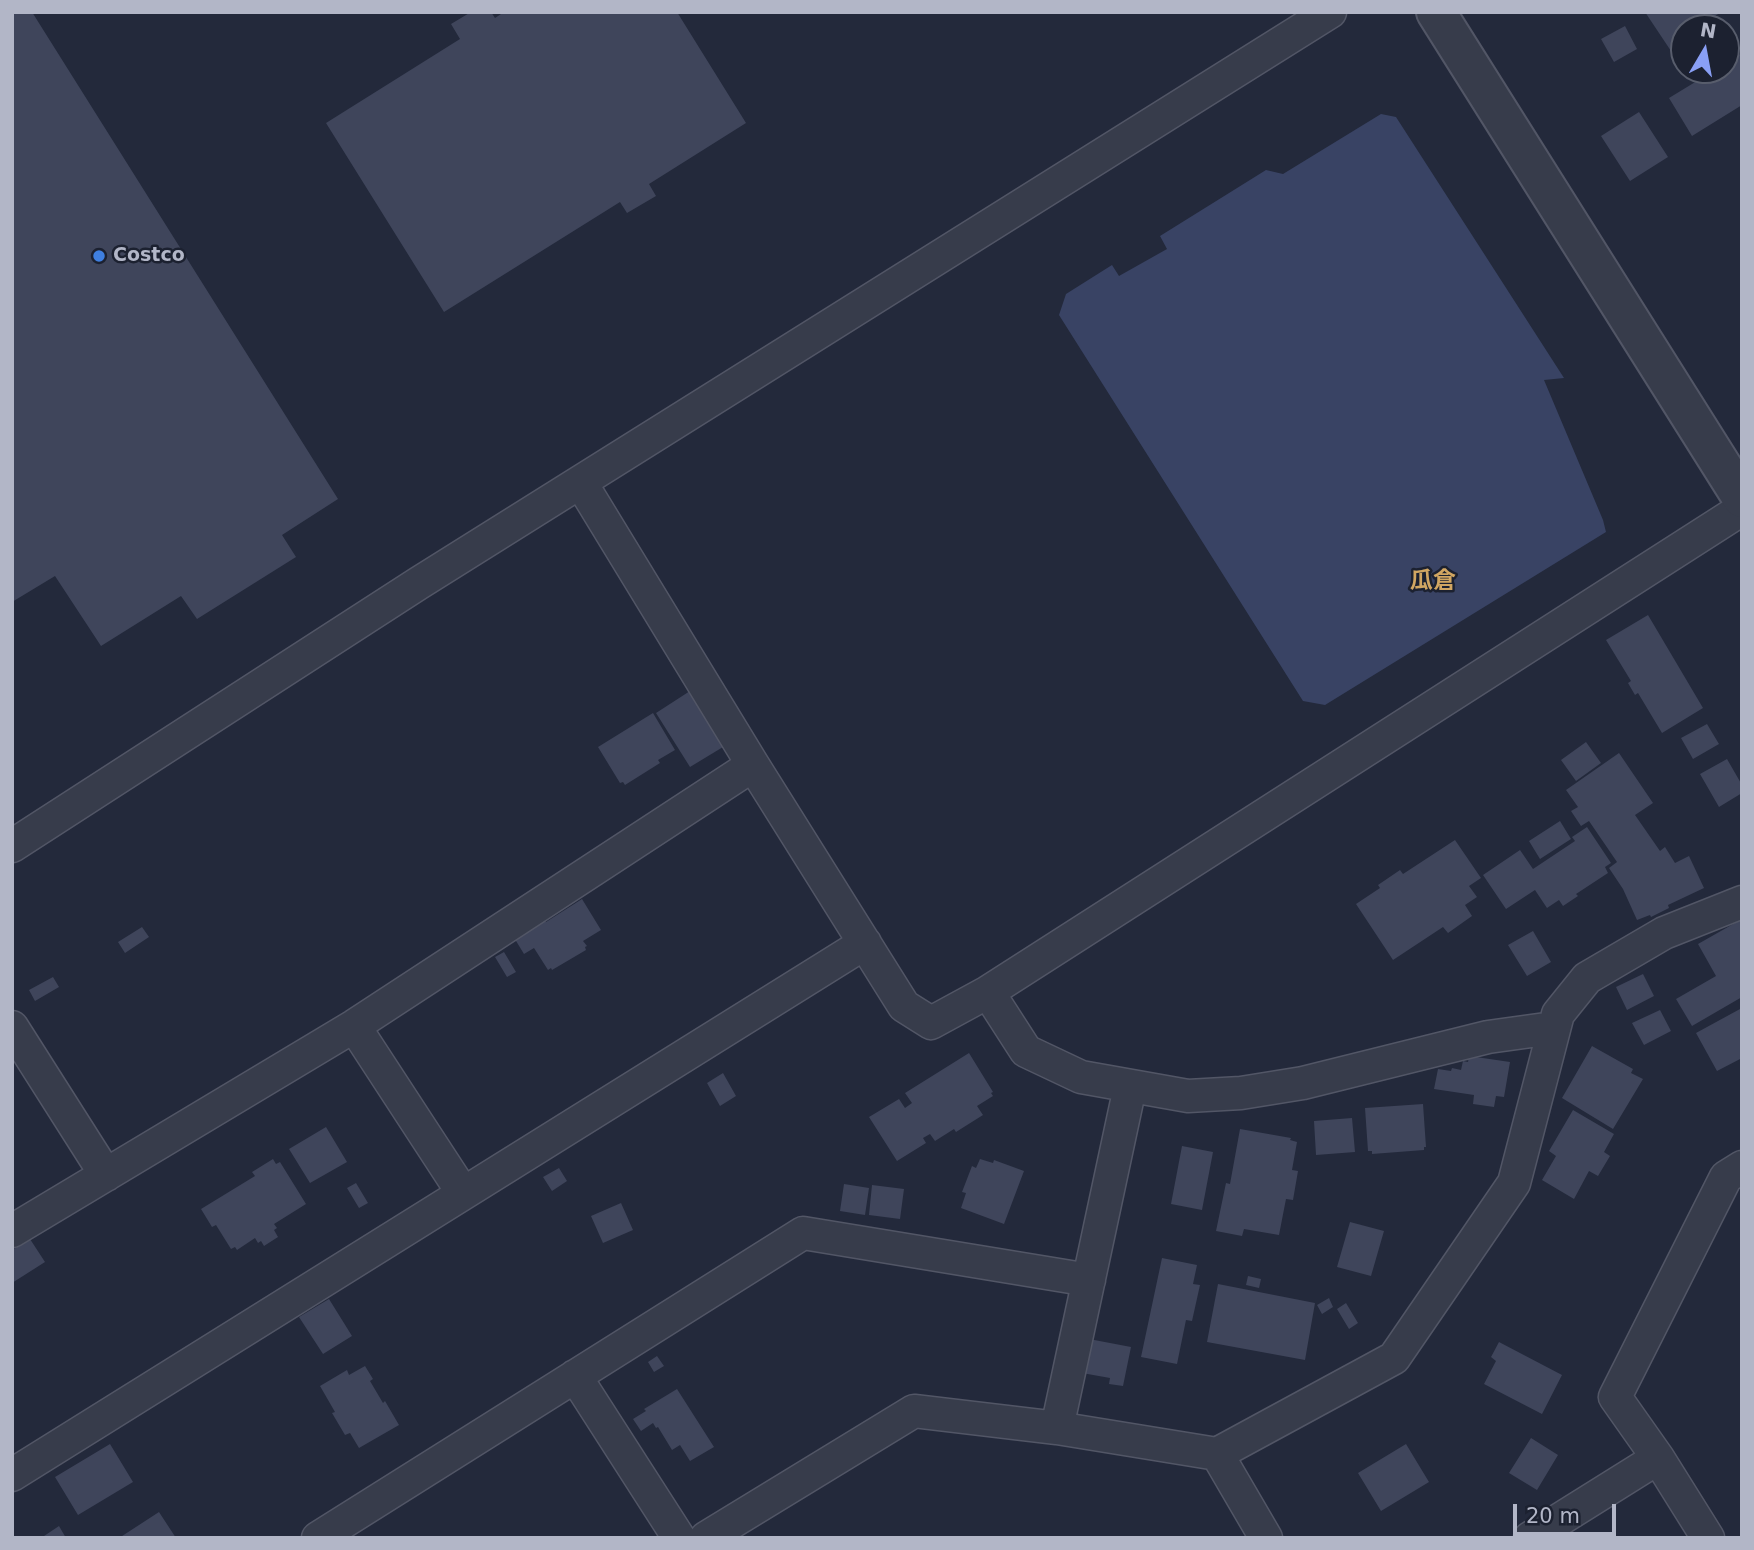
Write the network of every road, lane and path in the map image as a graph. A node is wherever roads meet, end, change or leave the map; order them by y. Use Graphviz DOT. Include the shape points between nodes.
graph roads {
  1 [pos="1330,12"];
  2 [pos="1436,12"];
  3 [pos="581,483"];
  4 [pos="1742,498"];
  5 [pos="1742,509"];
  6 [pos="754,765"];
  7 [pos="12,846"];
  8 [pos="1742,902"];
  9 [pos="864,943"];
  10 [pos="988,992"];
  11 [pos="354,1026"];
  12 [pos="12,1027"];
  13 [pos="1553,1028"];
  14 [pos="1130,1087"];
  15 [pos="1742,1167"];
  16 [pos="106,1175"];
  17 [pos="463,1193"];
  18 [pos="12,1231"];
  19 [pos="1089,1280"];
  20 [pos="575,1376"];
  21 [pos="1058,1428"];
  22 [pos="1217,1454"];
  23 [pos="1658,1458"];
  24 [pos="12,1475"];
  25 [pos="318,1538"];
  26 [pos="679,1538"];
  27 [pos="706,1538"];
  28 [pos="1266,1538"];
  29 [pos="1530,1538"];
  30 [pos="1709,1538"];
  1 -- 3 [label="street"];
  2 -- 4 [label="street"];
  3 -- 6 [label="street"];
  3 -- 7 [label="street"];
  5 -- 10 [label="street"];
  6 -- 9 [label="street"];
  6 -- 11 [label="street"];
  8 -- 13 [label="street" via="1664,933 1587,978 1558,1014"];
  9 -- 10 [label="street" via="904,1006 932,1023"];
  9 -- 17 [label="street"];
  10 -- 14 [label="street" via="1026,1051 1080,1077"];
  11 -- 16 [label="street"];
  11 -- 17 [label="street"];
  12 -- 16 [label="street"];
  13 -- 14 [label="street" via="1488,1037 1303,1083 1241,1093 1188,1096"];
  13 -- 22 [label="street" via="1514,1183 1394,1358"];
  14 -- 19 [label="street"];
  15 -- 23 [label="street" via="1726,1177 1615,1397"];
  16 -- 18 [label="street"];
  17 -- 24 [label="street"];
  19 -- 20 [label="street" via="803,1233"];
  19 -- 21 [label="street"];
  20 -- 25 [label="street"];
  20 -- 26 [label="street"];
  21 -- 22 [label="street"];
  21 -- 27 [label="street" via="914,1411"];
  22 -- 28 [label="street"];
  23 -- 29 [label="street"];
  23 -- 30 [label="street"];
}
